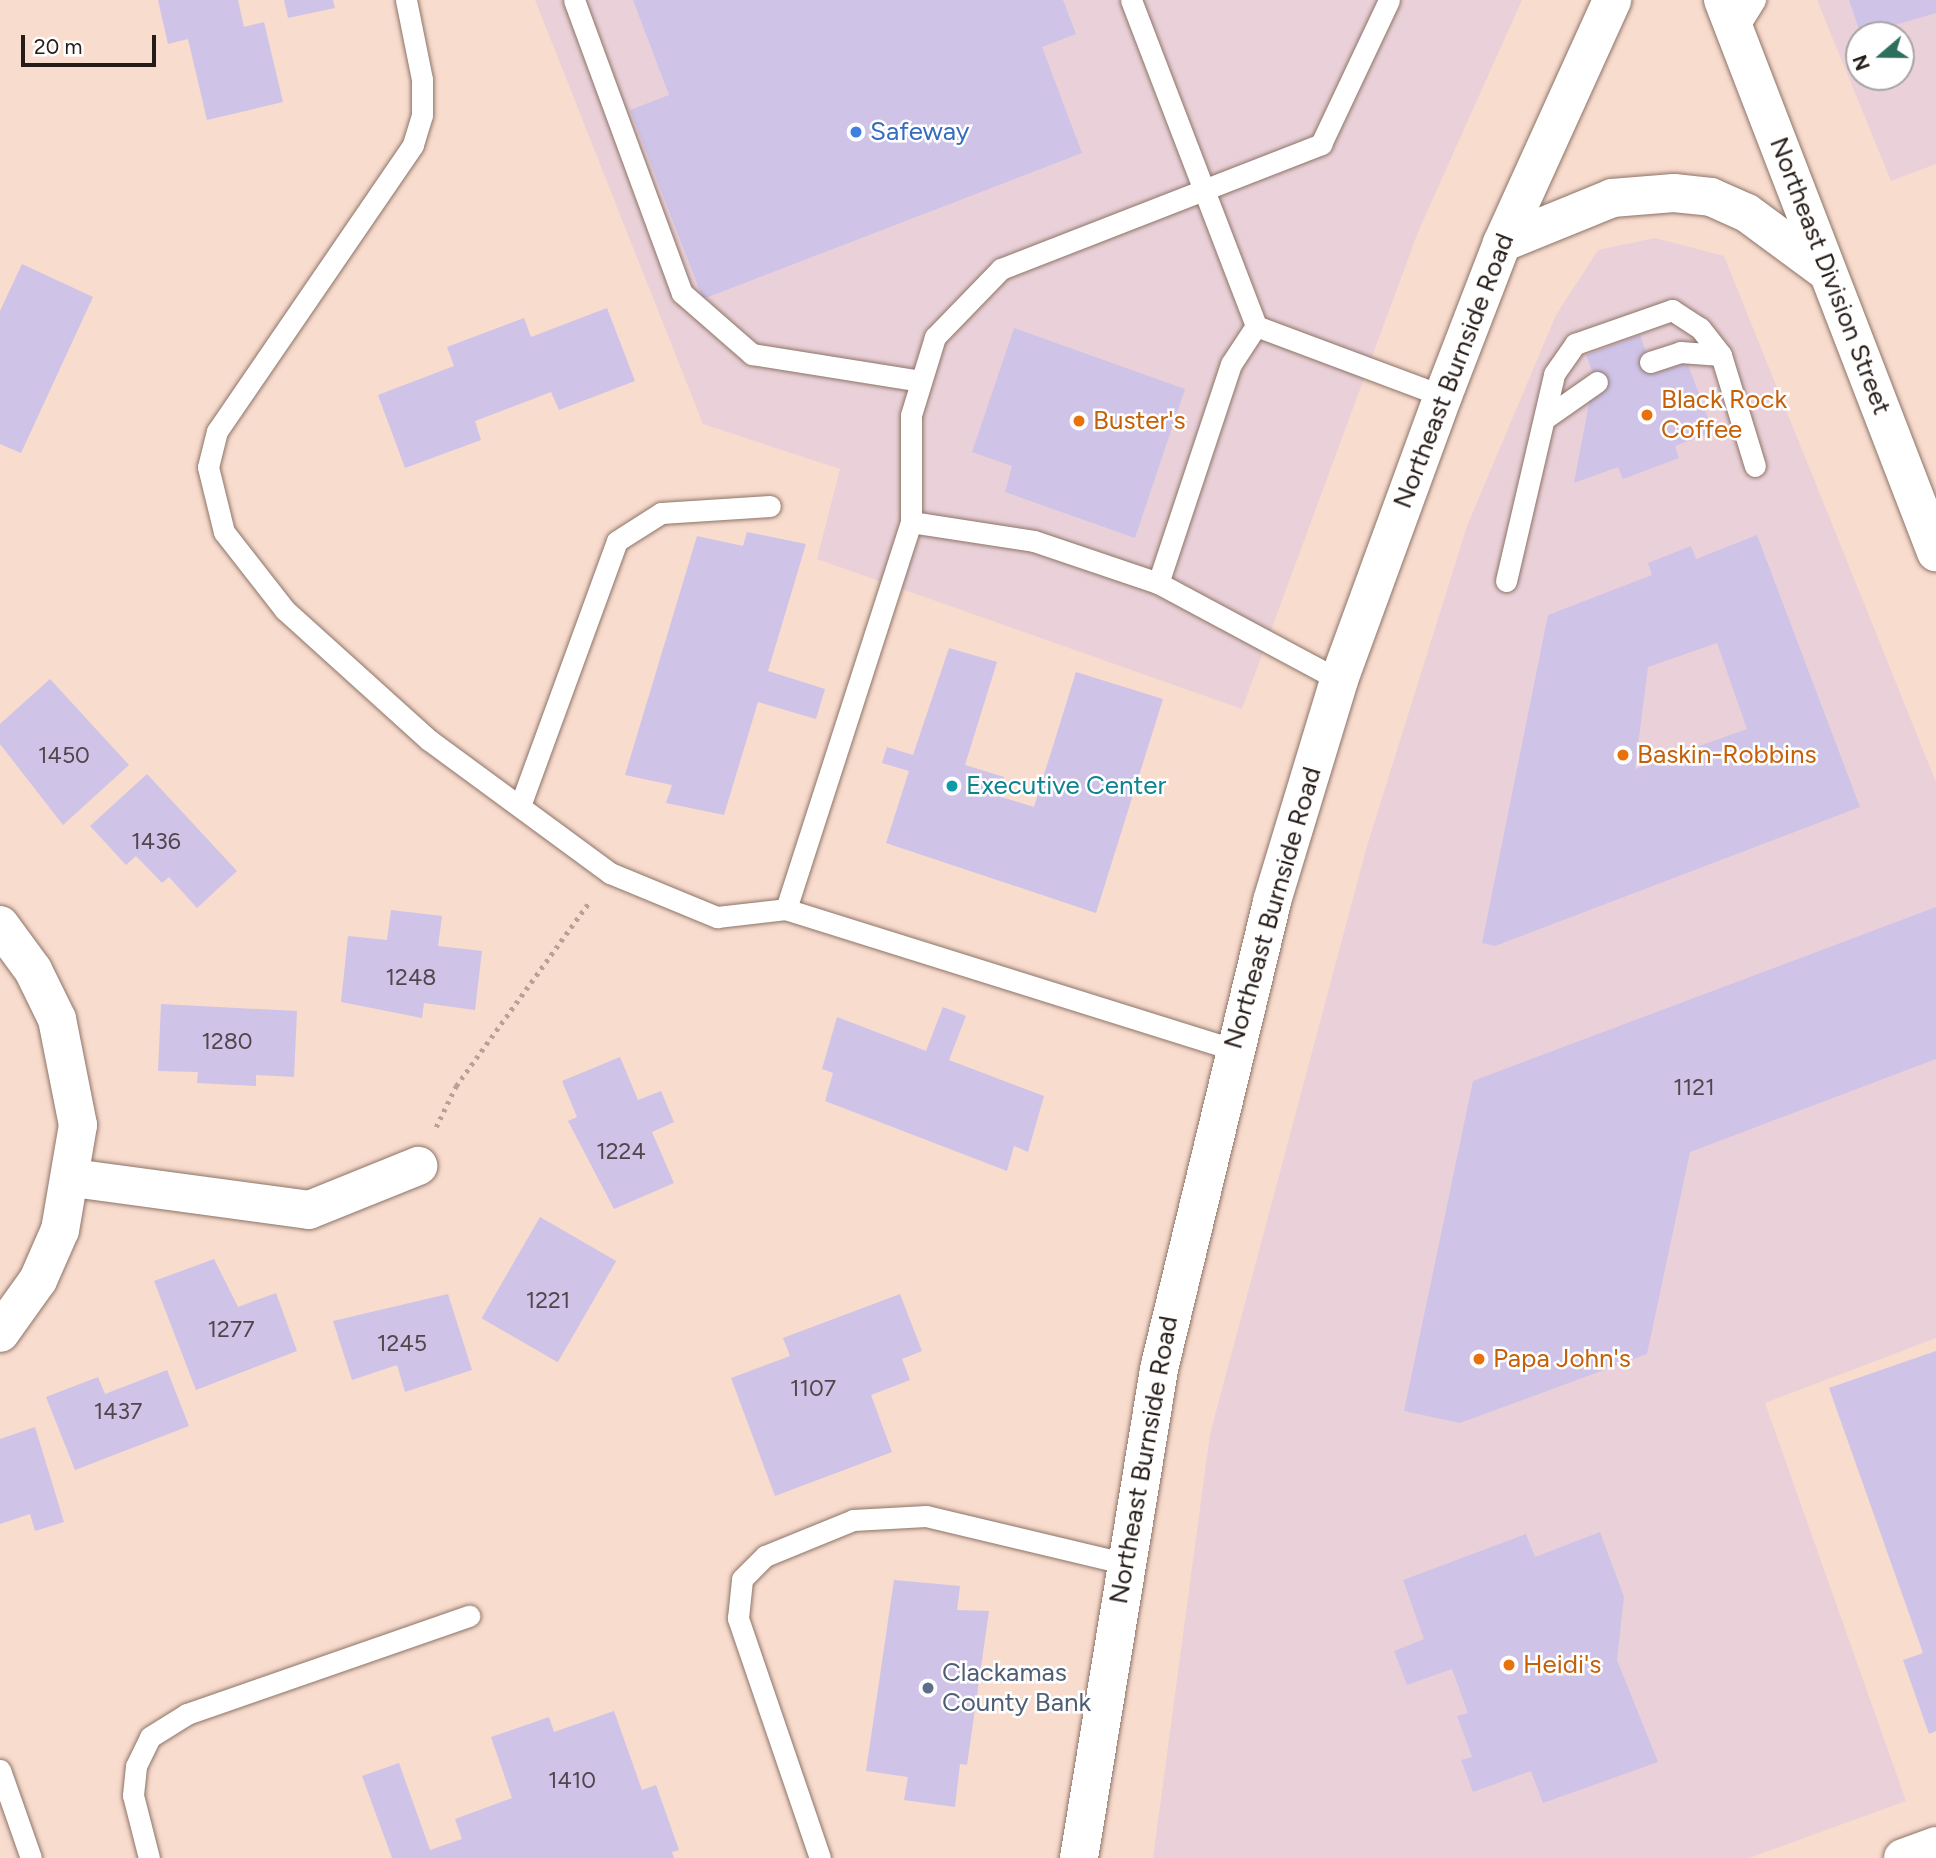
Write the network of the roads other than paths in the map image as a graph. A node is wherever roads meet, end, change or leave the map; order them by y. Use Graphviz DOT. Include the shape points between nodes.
graph roads {
  1 [pos="406,0"];
  2 [pos="574,0"];
  3 [pos="1131,0"];
  4 [pos="1389,0"];
  5 [pos="1612,0"];
  6 [pos="1755,0"];
  7 [pos="1729,16"];
  8 [pos="1203,188"];
  9 [pos="1502,243"];
  10 [pos="1830,275"];
  11 [pos="1256,326"];
  12 [pos="1721,355"];
  13 [pos="1650,362"];
  14 [pos="921,381"];
  15 [pos="1597,382"];
  16 [pos="1443,396"];
  17 [pos="1547,417"];
  18 [pos="1755,466"];
  19 [pos="770,506"];
  20 [pos="911,522"];
  21 [pos="1936,552"];
  22 [pos="1506,581"];
  23 [pos="1158,583"];
  24 [pos="1339,680"];
  25 [pos="520,806"];
  26 [pos="786,909"];
  27 [pos="0,925"];
  28 [pos="1232,1049"];
  29 [pos="418,1166"];
  30 [pos="73,1178"];
  31 [pos="0,1333"];
  32 [pos="1124,1563"];
  33 [pos="469,1616"];
  34 [pos="0,1770"];
  35 [pos="1936,1846"];
  36 [pos="31,1858"];
  37 [pos="149,1858"];
  38 [pos="820,1858"];
  39 [pos="1079,1858"];
  40 [pos="1903,1858"];
  1 -- 25 [label="lane" via="422,79 422,115 413,145 217,431 208,467 211,496 250,573 285,610 429,740"];
  2 -- 14 [label="lane" via="682,293 751,354"];
  3 -- 8 [label="lane"];
  4 -- 8 [label="lane" via="1321,144"];
  5 -- 9 [label="main road, Northeast Burnside Road"];
  6 -- 7 [label="lane"];
  7 -- 10 [label="main road, Northeast Division Street"];
  8 -- 11 [label="lane"];
  8 -- 14 [label="lane" via="1001,270 935,337"];
  9 -- 10 [label="main road" via="1612,198 1674,193 1711,197 1747,213"];
  9 -- 16 [label="main road, Northeast Burnside Road"];
  10 -- 21 [label="main road, Northeast Division Street"];
  11 -- 16 [label="lane"];
  11 -- 23 [label="lane" via="1231,364"];
  12 -- 13 [label="lane" via="1680,352"];
  12 -- 17 [label="lane" via="1700,328 1672,310 1633,320 1575,344 1554,374"];
  12 -- 18 [label="lane"];
  14 -- 20 [label="lane" via="911,415"];
  15 -- 17 [label="lane"];
  16 -- 24 [label="main road, Northeast Burnside Road"];
  17 -- 22 [label="lane"];
  19 -- 25 [label="lane" via="661,513 617,541"];
  20 -- 23 [label="lane" via="1034,541"];
  20 -- 26 [label="lane"];
  23 -- 24 [label="lane"];
  24 -- 28 [label="main road, Northeast Burnside Road"];
  25 -- 26 [label="lane" via="610,873 717,917"];
  26 -- 28 [label="lane"];
  27 -- 30 [label="main road" via="33,971 61,1032 78,1125"];
  28 -- 32 [label="main road, Northeast Burnside Road" via="1172,1304"];
  29 -- 30 [label="main road" via="309,1210"];
  30 -- 31 [label="main road" via="38,1280"];
  32 -- 38 [label="lane" via="926,1516 853,1520 765,1556 742,1579 738,1618"];
  32 -- 39 [label="main road, Northeast Burnside Road"];
  33 -- 37 [label="lane" via="187,1714 150,1737 136,1766 133,1795"];
  34 -- 36 [label="lane"];
  35 -- 40 [label="main road"];
}
